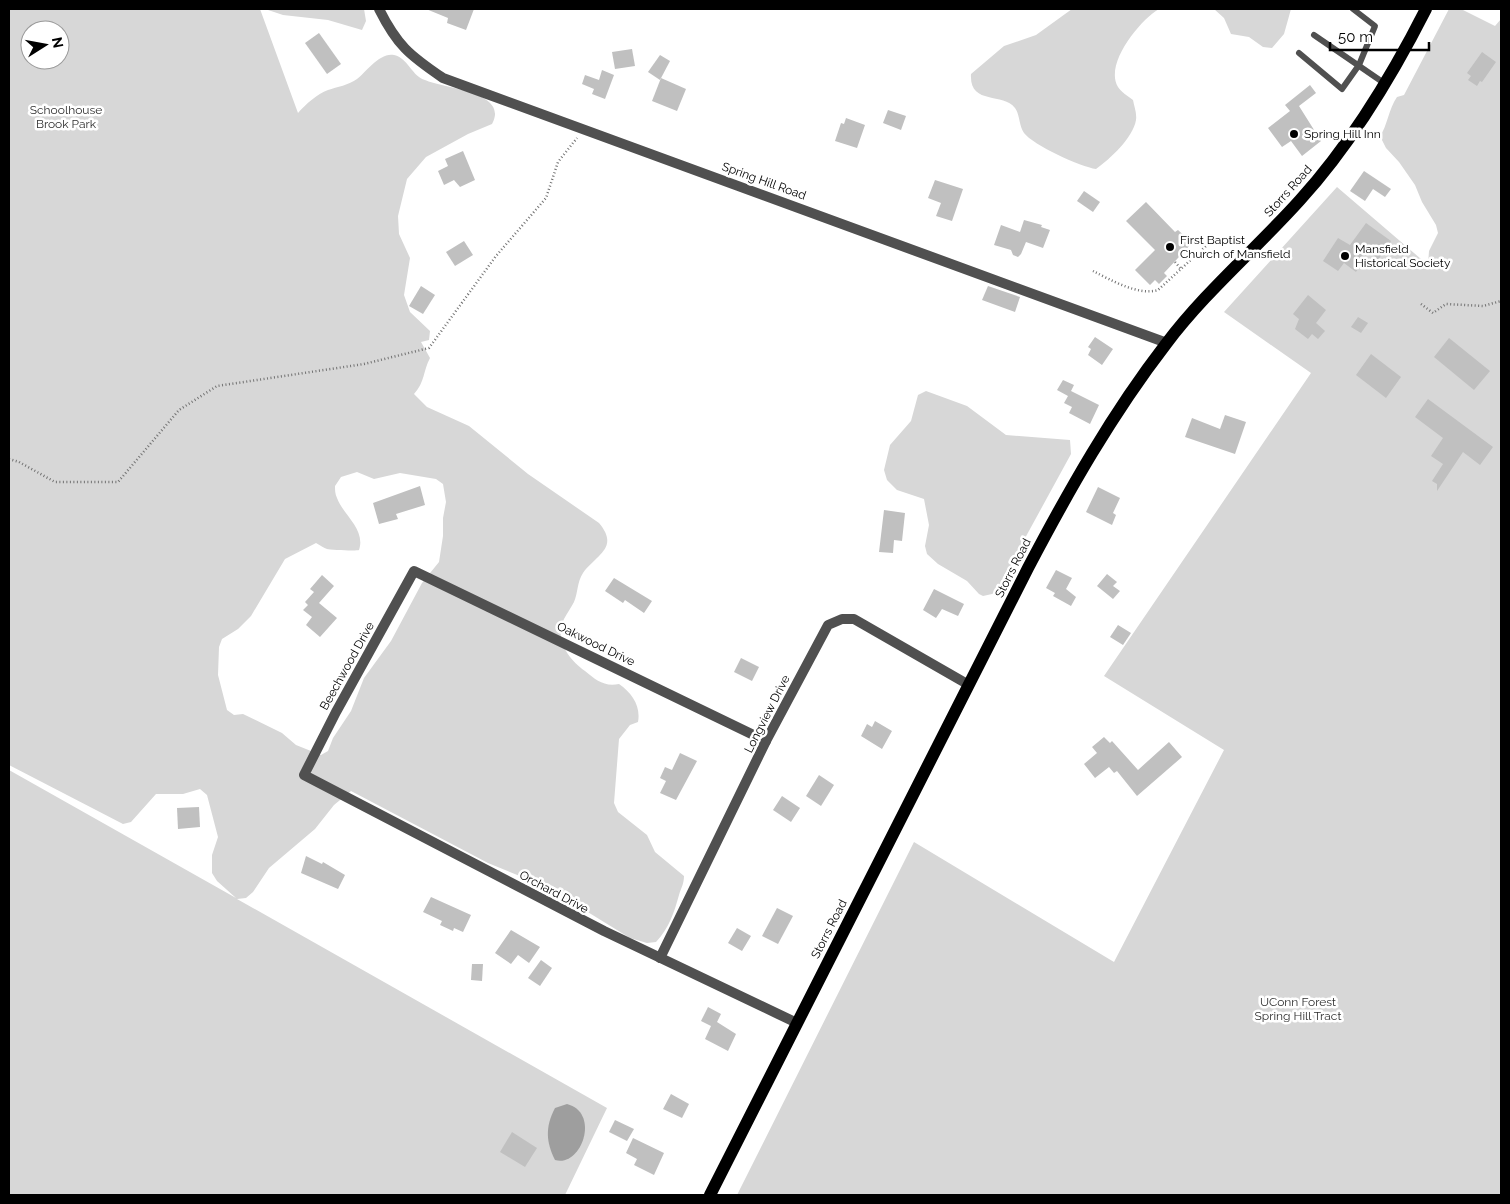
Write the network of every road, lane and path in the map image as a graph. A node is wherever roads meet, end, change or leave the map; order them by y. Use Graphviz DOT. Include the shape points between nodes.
graph roads {
  1 [pos="379,9"];
  2 [pos="1353,9"];
  3 [pos="1426,9"];
  4 [pos="1314,34"];
  5 [pos="1299,53"];
  6 [pos="1358,65"];
  7 [pos="1384,83"];
  8 [pos="584,129"];
  9 [pos="1206,246"];
  10 [pos="1174,262"];
  11 [pos="1181,268"];
  12 [pos="1093,271"];
  13 [pos="1501,301"];
  14 [pos="1421,304"];
  15 [pos="1166,343"];
  16 [pos="9,459"];
  17 [pos="414,571"];
  18 [pos="969,685"];
  19 [pos="766,741"];
  20 [pos="304,775"];
  21 [pos="660,958"];
  22 [pos="797,1023"];
  23 [pos="710,1195"];
  1 -- 8 [label="street, Spring Hill Road" via="391,32 410,55 442,78"];
  2 -- 6 [label="lane" via="1375,26"];
  3 -- 7 [label="main road, Storrs Road"];
  4 -- 6 [label="lane"];
  5 -- 6 [label="lane" via="1342,89"];
  6 -- 7 [label="lane"];
  7 -- 15 [label="main road, Storrs Road" via="1338,155"];
  8 -- 15 [label="street, Spring Hill Road"];
  8 -- 16 [label="path" via="558,162 546,198 496,256 429,348 364,364 217,386 179,410 118,482 55,482"];
  9 -- 11 [label="path"];
  10 -- 11 [label="path"];
  11 -- 12 [label="path" via="1158,290 1151,292"];
  13 -- 14 [label="path" via="1483,306 1446,304 1433,313"];
  15 -- 18 [label="main road, Storrs Road" via="1078,474"];
  17 -- 19 [label="street, Oakwood Drive"];
  17 -- 20 [label="street, Beechwood Drive"];
  18 -- 19 [label="street, Longview Drive" via="854,618 842,618 828,625"];
  18 -- 22 [label="main road, Storrs Road"];
  19 -- 21 [label="street, Longview Drive"];
  20 -- 21 [label="street, Orchard Drive"];
  21 -- 22 [label="street, Orchard Drive"];
  22 -- 23 [label="main road, Storrs Road"];
}
